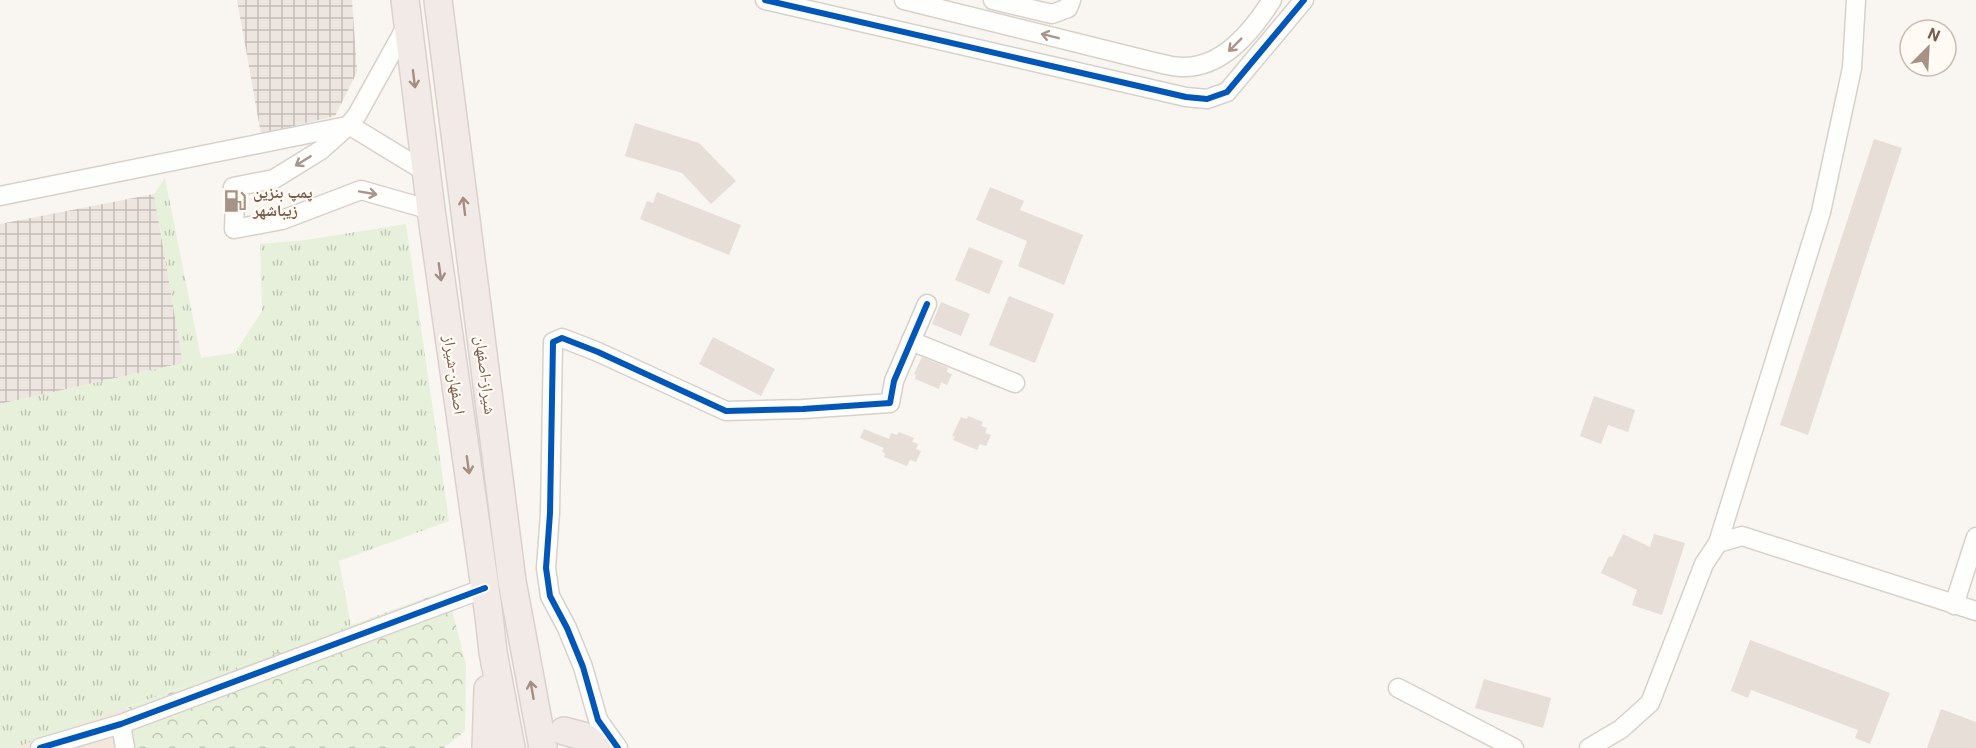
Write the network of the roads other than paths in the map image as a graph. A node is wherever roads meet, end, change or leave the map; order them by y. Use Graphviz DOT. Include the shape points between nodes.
graph roads {
  1 [pos="438,0"];
  2 [pos="765,0"];
  3 [pos="904,0"];
  4 [pos="993,0"];
  5 [pos="1272,0"];
  6 [pos="1304,0"];
  7 [pos="1856,0"];
  8 [pos="1064,3"];
  9 [pos="406,12"];
  10 [pos="349,125"];
  11 [pos="426,172"];
  12 [pos="0,196"];
  13 [pos="431,210"];
  14 [pos="927,304"];
  15 [pos="911,341"];
  16 [pos="1015,383"];
  17 [pos="1976,537"];
  18 [pos="1718,543"];
  19 [pos="485,588"];
  20 [pos="1954,604"];
  21 [pos="1976,612"];
  22 [pos="492,652"];
  23 [pos="1398,688"];
  24 [pos="121,724"];
  25 [pos="564,731"];
  26 [pos="40,748"];
  27 [pos="125,748"];
  28 [pos="486,748"];
  29 [pos="511,748"];
  30 [pos="543,748"];
  31 [pos="600,748"];
  32 [pos="618,748"];
  33 [pos="1514,748"];
  34 [pos="1590,748"];
  30 -- 1 [label="highway, شیراز-اصفهان, one-way" via="512,581"];
  2 -- 6 [label="street" via="1207,99 1227,92"];
  5 -- 3 [label="street, one-way" via="1261,18 1226,54 1183,67"];
  4 -- 8 [label="street" via="1052,14"];
  7 -- 18 [label="street" via="1852,68 1821,212"];
  9 -- 10 [label="street"];
  9 -- 11 [label="highway, اصفهان-شیراز, one-way"];
  10 -- 11 [label="street"];
  10 -- 12 [label="street"];
  10 -- 13 [label="street, one-way" via="321,150 274,179 233,187 234,229 282,220 361,190"];
  11 -- 13 [label="highway, اصفهان-شیراز"];
  13 -- 19 [label="highway, اصفهان-شیراز, one-way"];
  14 -- 15 [label="street"];
  15 -- 16 [label="street"];
  15 -- 32 [label="street" via="894,381 890,403 726,411 598,352 562,338 553,342 546,568 550,596 567,628 598,720"];
  17 -- 20 [label="street"];
  18 -- 20 [label="street" via="1742,536"];
  18 -- 34 [label="street" via="1704,564 1650,703 1621,729"];
  19 -- 22 [label="highway, اصفهان-شیراز"];
  19 -- 24 [label="street"];
  20 -- 21 [label="street"];
  22 -- 28 [label="highway"];
  22 -- 29 [label="highway, اصفهان-شیراز"];
  23 -- 33 [label="street"];
  24 -- 26 [label="street"];
  24 -- 27 [label="street"];
  25 -- 31 [label="highway" via="584,736"];
}
